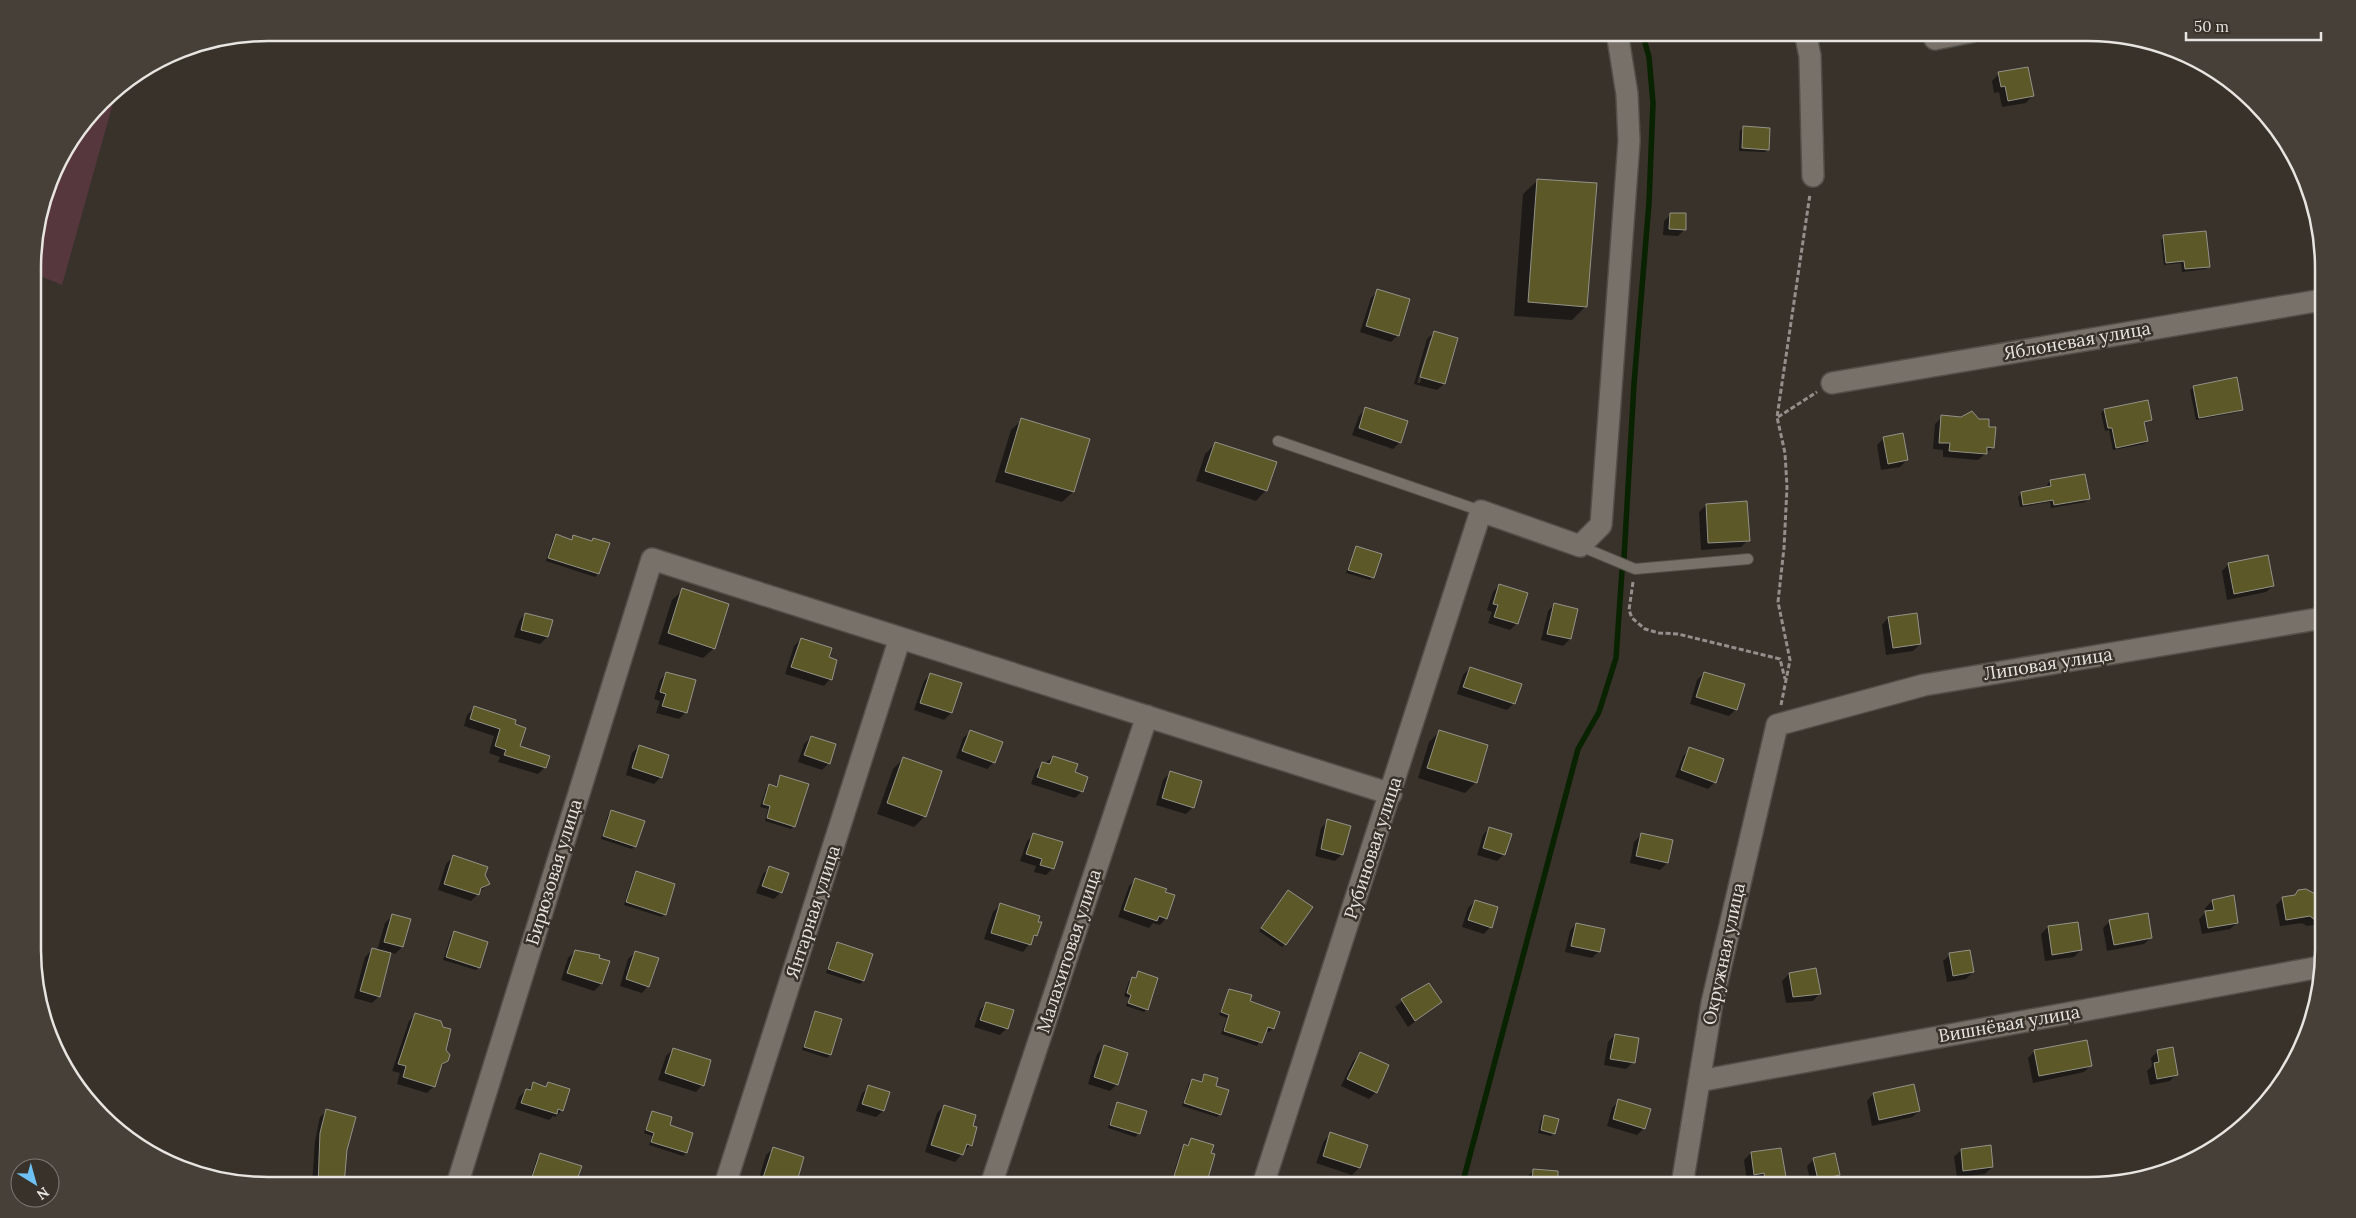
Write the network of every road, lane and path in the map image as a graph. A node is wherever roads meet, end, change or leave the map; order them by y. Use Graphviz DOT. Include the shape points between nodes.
graph roads {
  1 [pos="1618,41"];
  2 [pos="1807,41"];
  3 [pos="1813,176"];
  4 [pos="2315,301"];
  5 [pos="1832,383"];
  6 [pos="1778,417"];
  7 [pos="1278,441"];
  8 [pos="1481,511"];
  9 [pos="1580,546"];
  10 [pos="1748,558"];
  11 [pos="1635,569"];
  12 [pos="2315,619"];
  13 [pos="900,638"];
  14 [pos="1786,681"];
  15 [pos="1147,716"];
  16 [pos="1777,725"];
  17 [pos="1390,794"];
  18 [pos="2314,968"];
  19 [pos="1699,1081"];
  20 [pos="460,1177"];
  21 [pos="728,1177"];
  22 [pos="995,1177"];
  23 [pos="1266,1177"];
  24 [pos="1683,1177"];
  1 -- 9 [label="street" via="1627,94 1629,141 1602,516 1601,525"];
  2 -- 3 [label="street"];
  3 -- 6 [label="path"];
  4 -- 5 [label="street, Яблоневая улица"];
  5 -- 6 [label="path"];
  6 -- 14 [label="path" via="1787,487 1778,602 1790,660"];
  7 -- 8 [label="lane"];
  8 -- 9 [label="street"];
  8 -- 17 [label="street, Рубиновая улица"];
  9 -- 11 [label="lane"];
  10 -- 11 [label="lane"];
  11 -- 14 [label="path" via="1629,610 1632,618 1645,629 1780,658"];
  12 -- 16 [label="street, Липовая улица" via="1924,685"];
  13 -- 15 [label="street"];
  13 -- 20 [label="street, Бирюзовая улица" via="652,559"];
  13 -- 21 [label="street, Янтарная улица"];
  14 -- 16 [label="path"];
  15 -- 17 [label="street"];
  15 -- 22 [label="street, Малахитовая улица"];
  16 -- 19 [label="street, Окружная улица" via="1712,1003"];
  17 -- 23 [label="street, Рубиновая улица"];
  18 -- 19 [label="street, Вишнёвая улица"];
  19 -- 24 [label="street, Окружная улица"];
}
